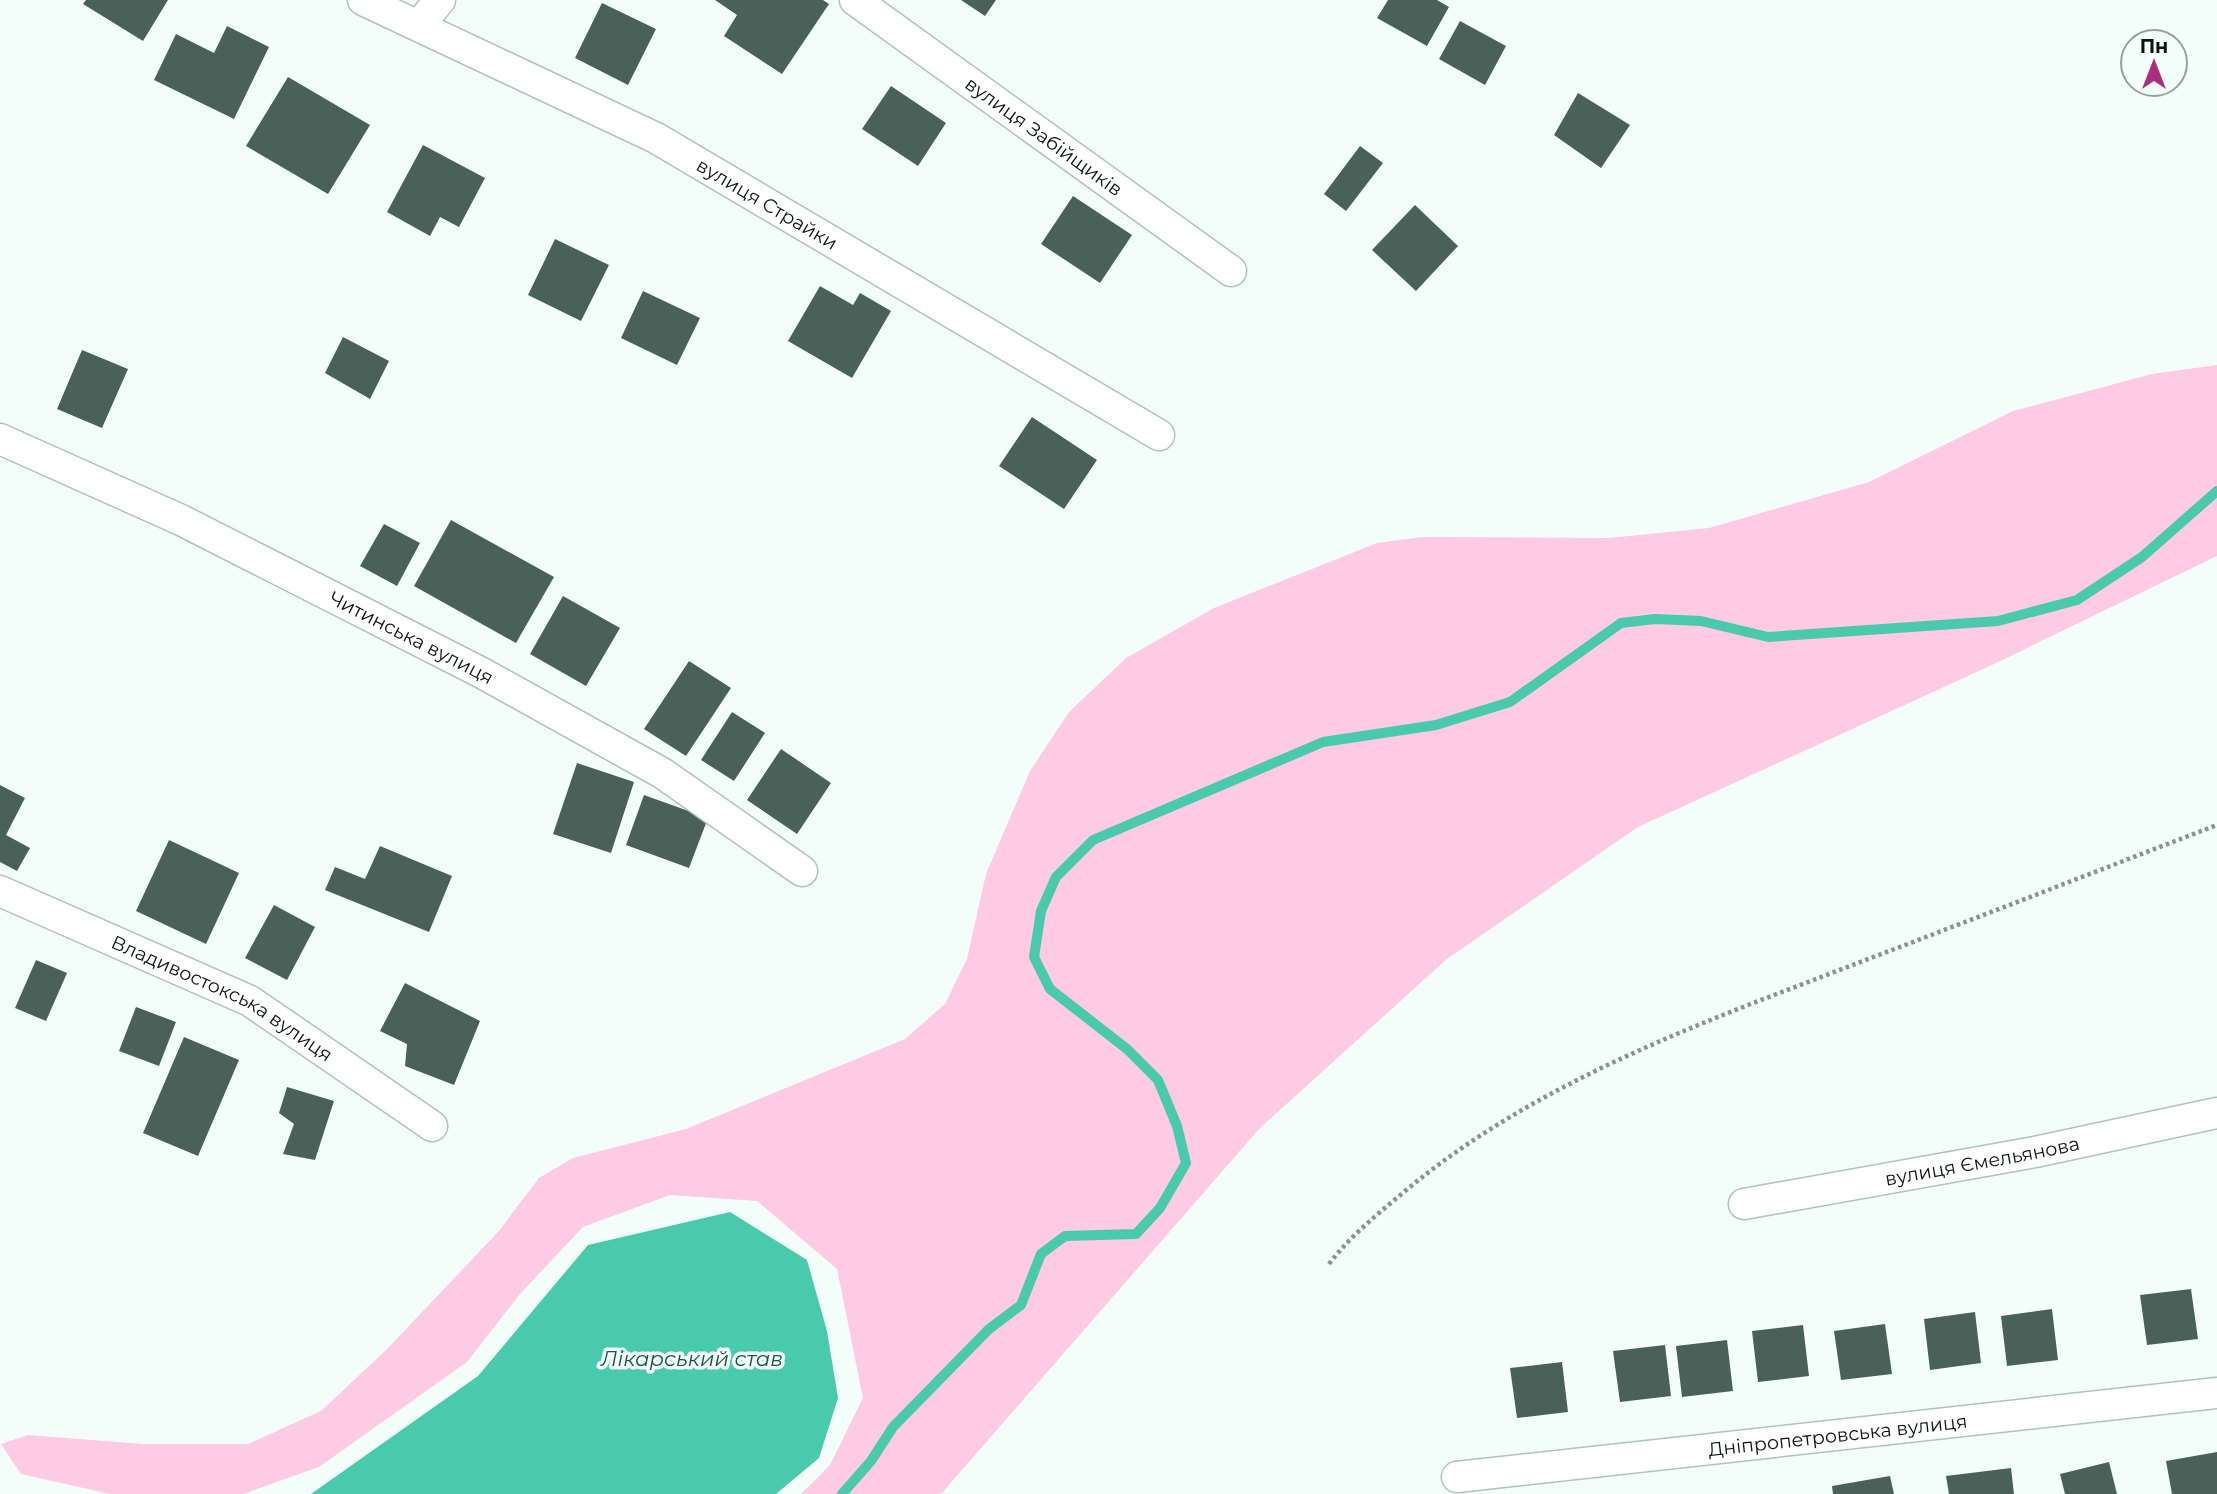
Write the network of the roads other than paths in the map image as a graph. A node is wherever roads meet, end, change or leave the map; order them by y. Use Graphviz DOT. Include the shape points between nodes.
graph roads {
  1 [pos="363,0"];
  2 [pos="440,0"];
  3 [pos="855,0"];
  4 [pos="419,24"];
  5 [pos="1231,271"];
  6 [pos="1159,435"];
  7 [pos="0,439"];
  8 [pos="802,871"];
  9 [pos="0,891"];
  10 [pos="2217,1113"];
  11 [pos="432,1126"];
  12 [pos="1744,1205"];
  13 [pos="2217,1393"];
  14 [pos="1457,1477"];
  1 -- 4 [label="street, вулиця Страйки"];
  2 -- 4 [label="street"];
  3 -- 5 [label="street, вулиця Забійщиків"];
  4 -- 6 [label="street, вулиця Страйки" via="656,138"];
  7 -- 8 [label="street, Читинська вулиця" via="181,520 482,673 662,773"];
  9 -- 11 [label="street, Владивостокська вулиця" via="250,1001"];
  10 -- 12 [label="street, вулиця Ємельянова" via="2035,1152"];
  13 -- 14 [label="street, Дніпропетровська вулиця"];
}
